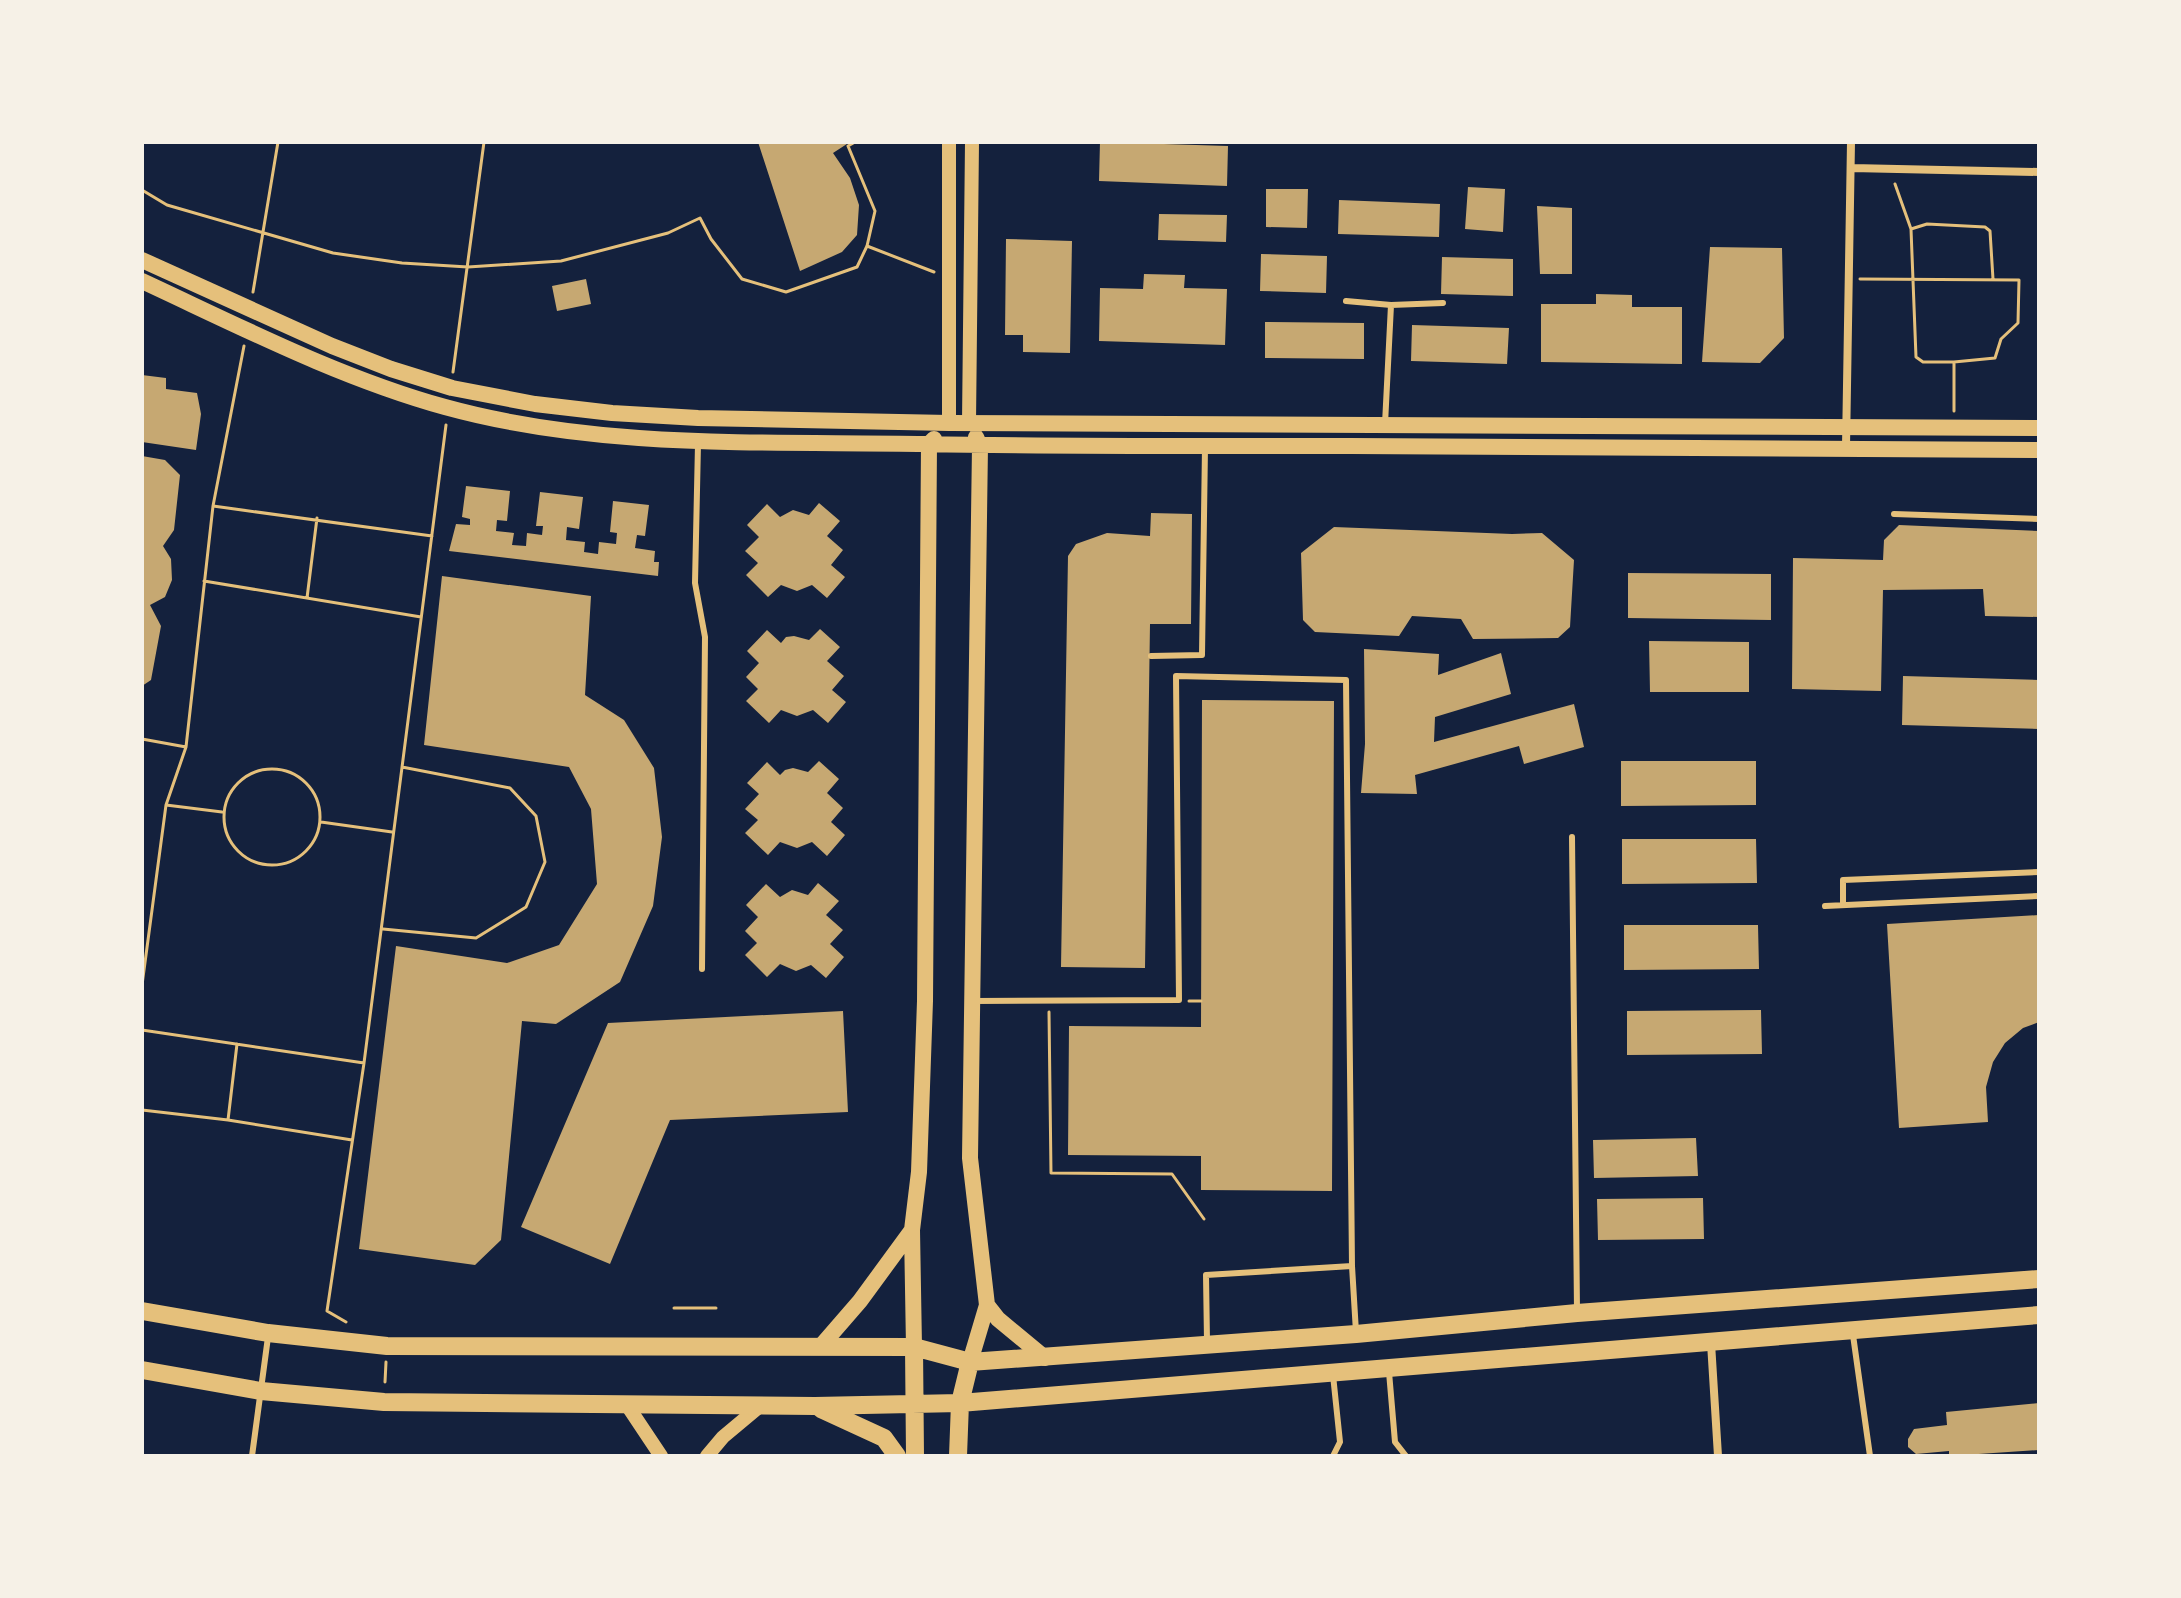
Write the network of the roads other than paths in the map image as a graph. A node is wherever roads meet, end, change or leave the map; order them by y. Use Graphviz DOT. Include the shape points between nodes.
graph roads {
  1 [pos="949,142"];
  2 [pos="972,142"];
  3 [pos="1851,142"];
  4 [pos="1852,168"];
  5 [pos="2039,172"];
  6 [pos="142,260"];
  7 [pos="142,281"];
  8 [pos="1346,301"];
  9 [pos="1443,303"];
  10 [pos="1391,305"];
  11 [pos="949,423"];
  12 [pos="969,423"];
  13 [pos="1385,424"];
  14 [pos="1846,426"];
  15 [pos="2039,428"];
  16 [pos="698,440"];
  17 [pos="929,444"];
  18 [pos="980,446"];
  19 [pos="1205,447"];
  20 [pos="1846,447"];
  21 [pos="2039,450"];
  22 [pos="1894,514"];
  23 [pos="2039,519"];
  24 [pos="1151,656"];
  25 [pos="1572,837"];
  26 [pos="2039,872"];
  27 [pos="2039,896"];
  28 [pos="1843,905"];
  29 [pos="1825,906"];
  30 [pos="702,969"];
  31 [pos="974,1001"];
  32 [pos="912,1230"];
  33 [pos="1352,1266"];
  34 [pos="2039,1279"];
  35 [pos="987,1305"];
  36 [pos="142,1311"];
  37 [pos="1577,1313"];
  38 [pos="2039,1315"];
  39 [pos="1853,1331"];
  40 [pos="268,1333"];
  41 [pos="1356,1334"];
  42 [pos="1711,1343"];
  43 [pos="1207,1345"];
  44 [pos="821,1346"];
  45 [pos="914,1347"];
  46 [pos="1045,1358"];
  47 [pos="970,1362"];
  48 [pos="1388,1368"];
  49 [pos="142,1370"];
  50 [pos="1333,1372"];
  51 [pos="261,1391"];
  52 [pos="960,1403"];
  53 [pos="916,1404"];
  54 [pos="627,1405"];
  55 [pos="760,1406"];
  56 [pos="815,1406"];
  57 [pos="252,1456"];
  58 [pos="661,1456"];
  59 [pos="707,1456"];
  60 [pos="897,1456"];
  61 [pos="915,1456"];
  62 [pos="958,1456"];
  63 [pos="1333,1456"];
  64 [pos="1406,1456"];
  65 [pos="1718,1456"];
  66 [pos="1870,1456"];
  1 -- 11 [label="street"];
  2 -- 12 [label="street"];
  3 -- 4 [label="street"];
  4 -- 5 [label="street"];
  4 -- 14 [label="street"];
  6 -- 11 [label="main road" via="332,346 452,388 612,413"];
  7 -- 16 [label="main road" via="370,382 448,408 532,425"];
  8 -- 10 [label="lane"];
  9 -- 10 [label="lane"];
  10 -- 13 [label="lane"];
  11 -- 12 [label="main road"];
  11 -- 17 [label="main road"];
  12 -- 13 [label="main road"];
  12 -- 18 [label="main road"];
  13 -- 14 [label="main road"];
  14 -- 15 [label="main road"];
  14 -- 20 [label="street"];
  16 -- 17 [label="main road"];
  16 -- 30 [label="lane" via="695,583 705,637"];
  17 -- 18 [label="main road"];
  17 -- 32 [label="main road" via="925,1001"];
  18 -- 19 [label="main road"];
  18 -- 31 [label="main road"];
  19 -- 20 [label="main road"];
  19 -- 24 [label="lane" via="1202,655"];
  20 -- 21 [label="main road"];
  22 -- 23 [label="lane"];
  25 -- 37 [label="lane"];
  26 -- 28 [label="lane" via="1843,880"];
  27 -- 28 [label="lane"];
  28 -- 29 [label="lane"];
  31 -- 33 [label="lane" via="1179,1000 1176,676 1346,680"];
  31 -- 35 [label="main road" via="970,1158"];
  32 -- 44 [label="main road"];
  32 -- 45 [label="main road"];
  33 -- 41 [label="lane"];
  33 -- 43 [label="lane" via="1206,1275"];
  34 -- 37 [label="main road"];
  35 -- 46 [label="main road"];
  35 -- 47 [label="main road"];
  36 -- 40 [label="main road"];
  37 -- 41 [label="main road"];
  38 -- 39 [label="main road"];
  39 -- 42 [label="main road"];
  39 -- 66 [label="lane"];
  40 -- 44 [label="main road" via="387,1346"];
  40 -- 51 [label="lane"];
  41 -- 43 [label="main road"];
  42 -- 48 [label="main road"];
  42 -- 65 [label="street"];
  43 -- 46 [label="main road"];
  44 -- 45 [label="main road"];
  45 -- 47 [label="main road"];
  45 -- 53 [label="main road"];
  46 -- 47 [label="main road"];
  47 -- 52 [label="main road"];
  48 -- 50 [label="main road"];
  48 -- 64 [label="lane" via="1395,1442"];
  49 -- 51 [label="main road"];
  50 -- 52 [label="main road"];
  50 -- 63 [label="lane" via="1340,1442"];
  51 -- 54 [label="main road" via="384,1402"];
  51 -- 57 [label="lane"];
  52 -- 53 [label="main road"];
  52 -- 62 [label="main road"];
  53 -- 56 [label="main road"];
  53 -- 61 [label="main road"];
  54 -- 55 [label="main road"];
  54 -- 58 [label="street"];
  55 -- 56 [label="main road"];
  55 -- 59 [label="street"];
  56 -- 60 [label="main road" via="884,1438"];
}
